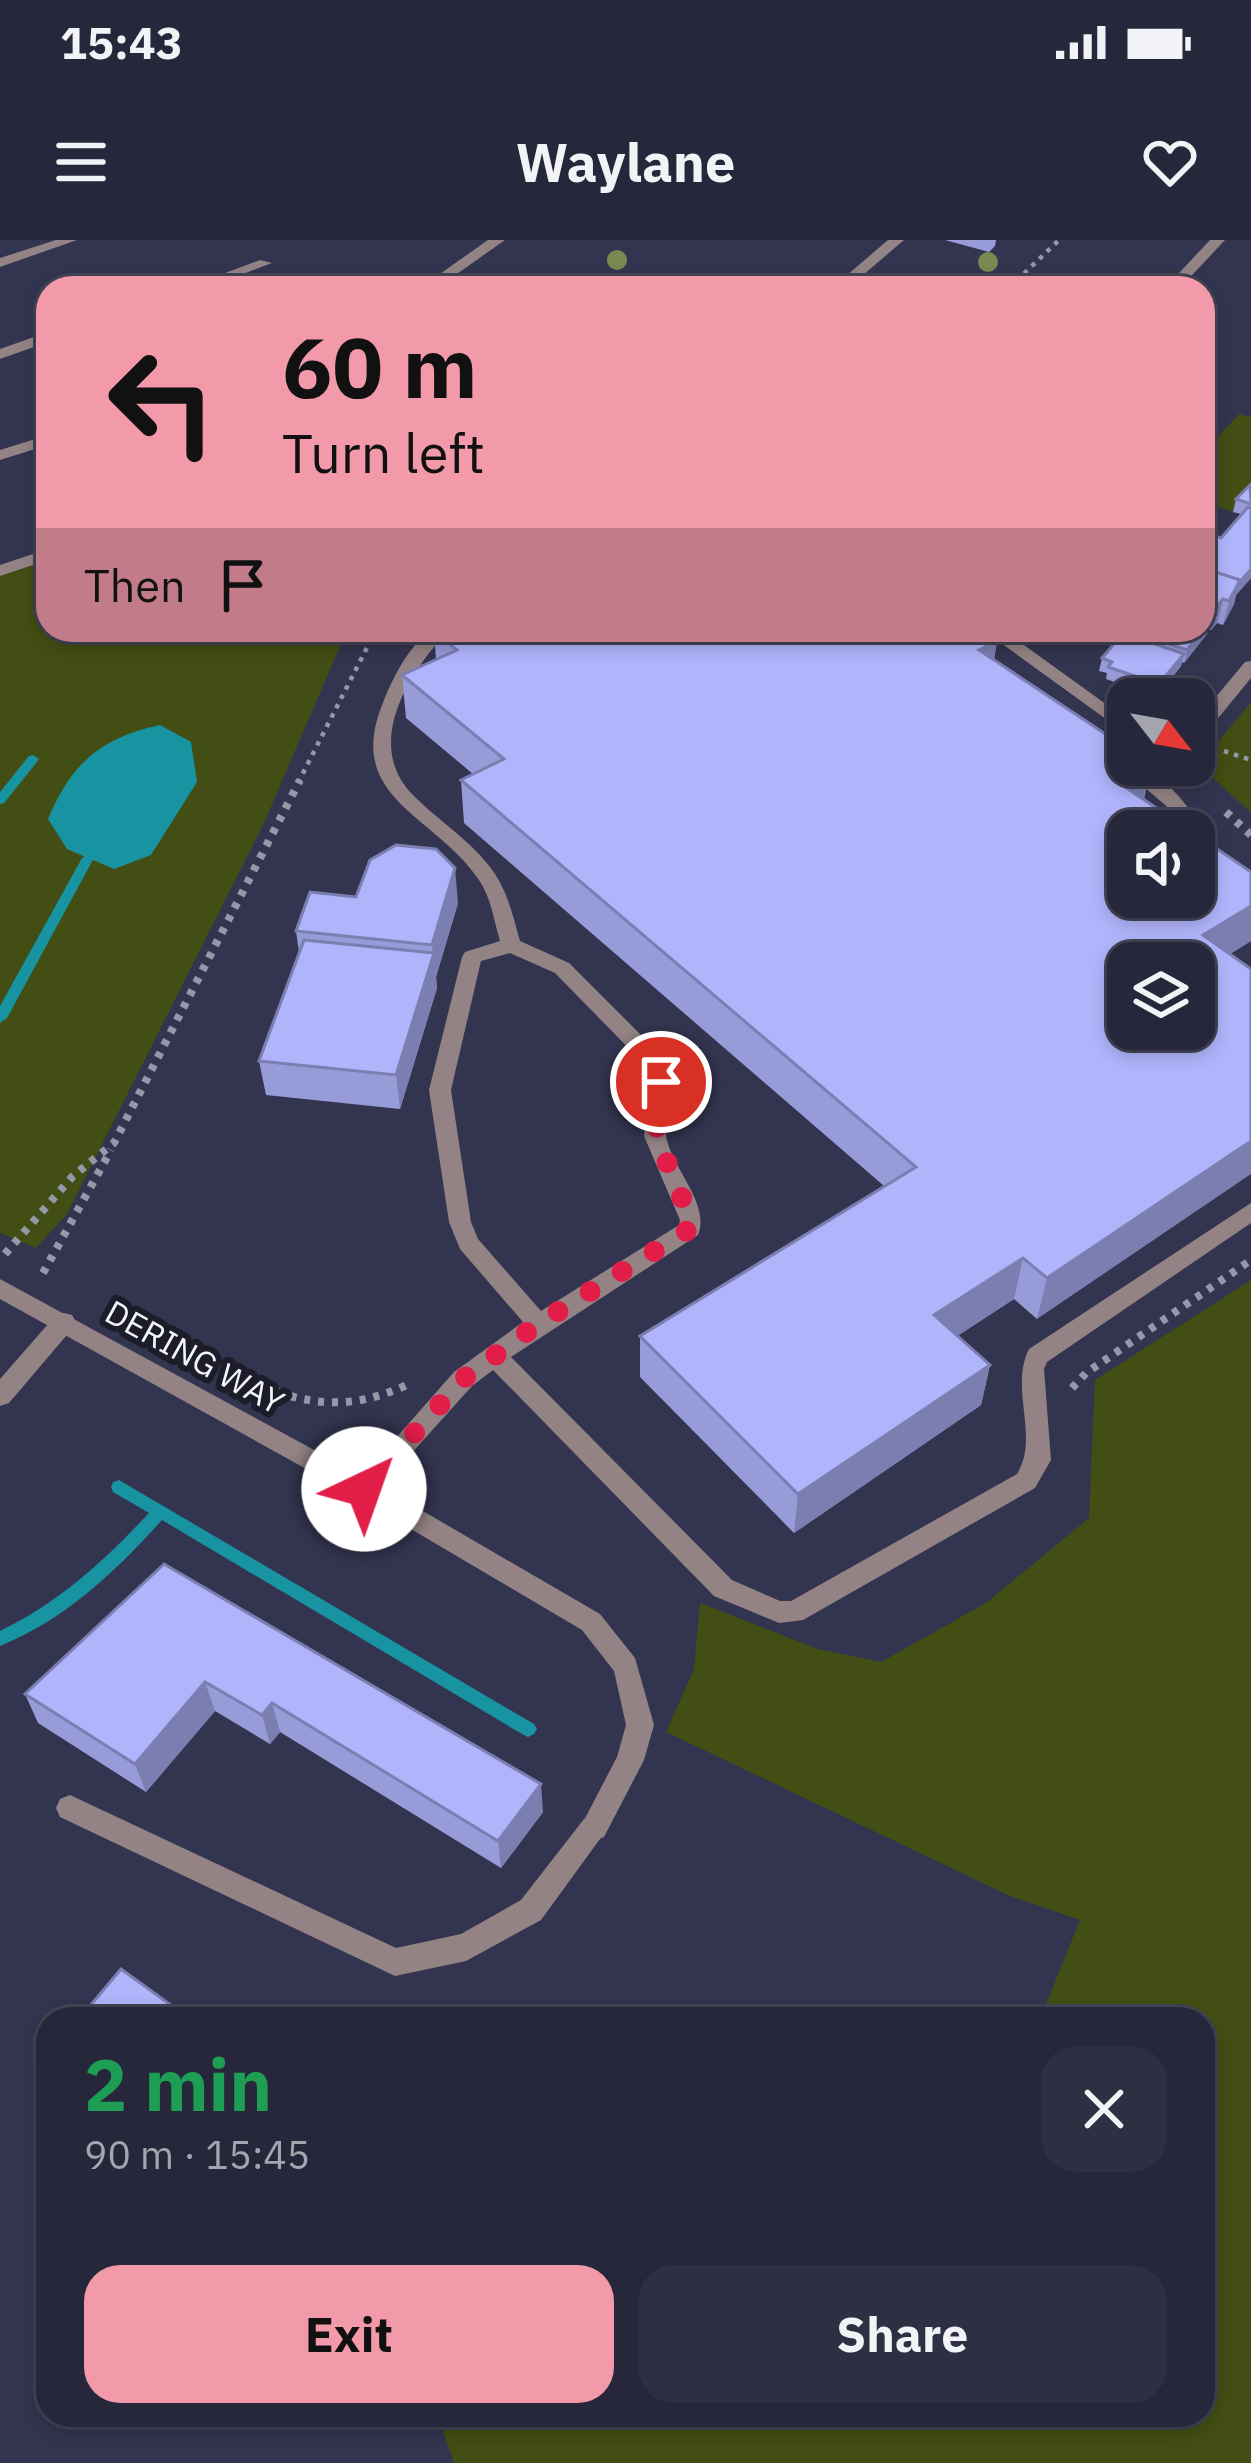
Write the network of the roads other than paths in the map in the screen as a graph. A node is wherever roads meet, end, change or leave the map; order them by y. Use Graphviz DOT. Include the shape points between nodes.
graph roads {
  1 [pos="70,240"];
  2 [pos="897,240"];
  3 [pos="1218,240"];
  4 [pos="489,241"];
  5 [pos="0,263"];
  6 [pos="265,263"];
  7 [pos="227,276"];
  8 [pos="443,276"];
  9 [pos="854,276"];
  10 [pos="1184,276"];
  11 [pos="36,341"];
  12 [pos="0,354"];
  13 [pos="36,444"];
  14 [pos="0,455"];
  15 [pos="36,558"];
  16 [pos="0,571"];
  17 [pos="427,642"];
  18 [pos="1008,642"];
  19 [pos="1251,666"];
  20 [pos="1215,710"];
  21 [pos="1107,714"];
  22 [pos="1101,745"];
  23 [pos="1178,810"];
  24 [pos="511,945"];
  25 [pos="1251,1213"];
  26 [pos="9,1292"];
  27 [pos="64,1322"];
  28 [pos="538,1324"];
  29 [pos="494,1354"];
  30 [pos="0,1396"];
  31 [pos="364,1489"];
  32 [pos="70,1808"];
  1 -- 5 [label="street"];
  2 -- 9 [label="street"];
  3 -- 10 [label="street"];
  4 -- 8 [label="street"];
  6 -- 7 [label="street"];
  11 -- 12 [label="street"];
  13 -- 14 [label="street"];
  15 -- 16 [label="street"];
  17 -- 24 [label="street" via="386,709 380,764 391,785 483,871"];
  18 -- 21 [label="street"];
  19 -- 20 [label="street"];
  22 -- 23 [label="street"];
  24 -- 28 [label="street" via="472,957 440,1090 462,1230"];
  24 -- 28 [label="street" via="562,968 658,1064 656,1136 691,1220 678,1240"];
  25 -- 29 [label="street" via="1037,1356 1039,1460 1026,1481 794,1612 723,1588"];
  26 -- 27 [label="street, DERING WAY"];
  27 -- 30 [label="street"];
  27 -- 31 [label="street, DERING WAY"];
  28 -- 29 [label="street"];
  29 -- 31 [label="street"];
  31 -- 32 [label="street, DERING WAY" via="564,1603 622,1658 637,1697 639,1736 594,1828 531,1910 466,1947 395,1962"];
}
